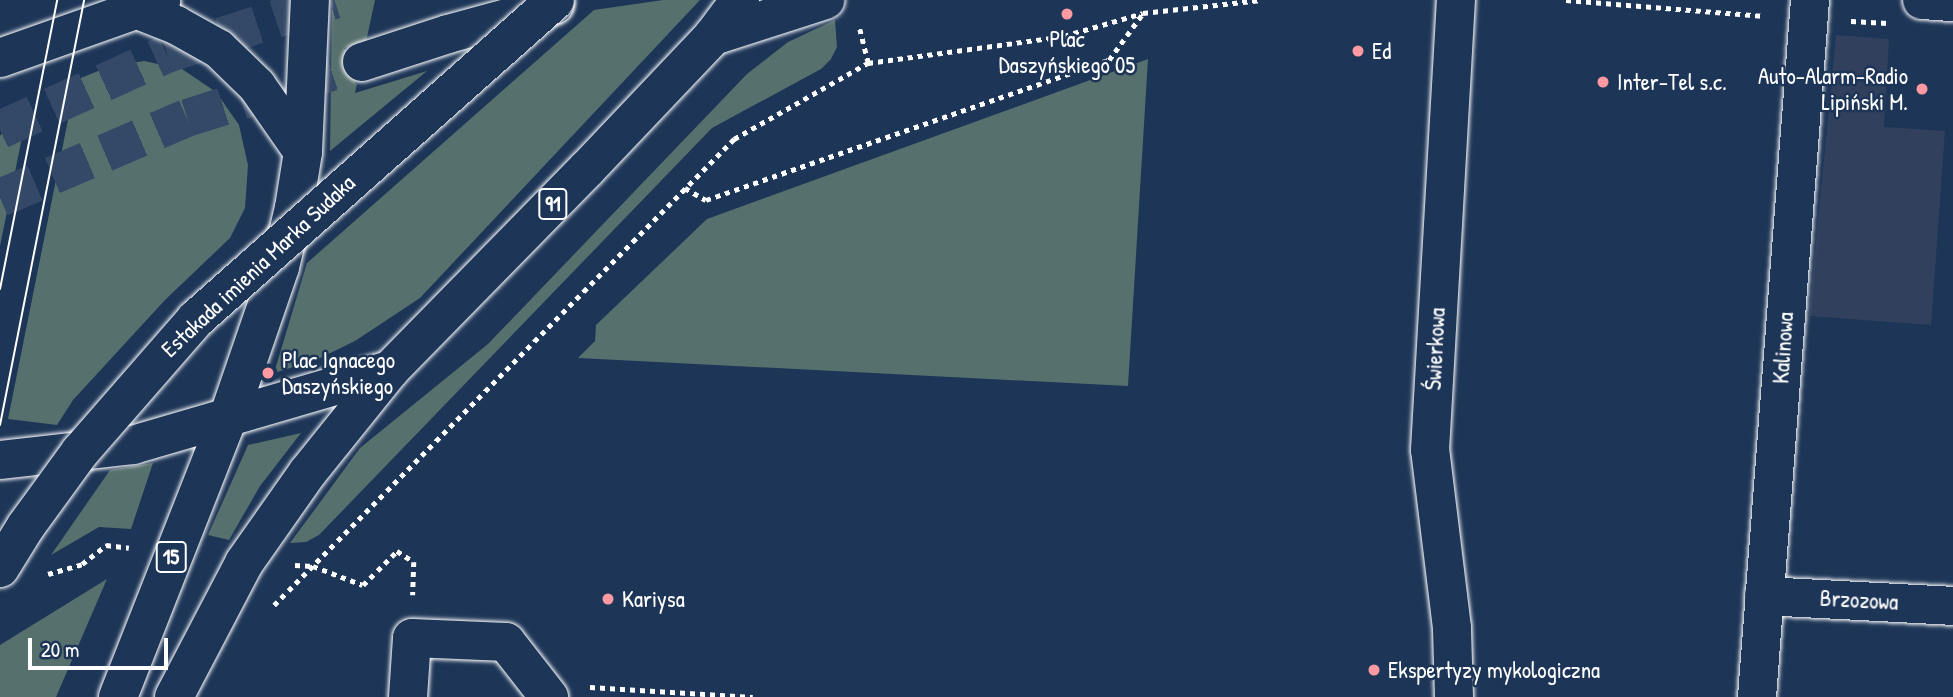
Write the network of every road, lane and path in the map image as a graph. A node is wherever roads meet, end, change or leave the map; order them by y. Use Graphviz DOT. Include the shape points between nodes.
graph roads {
  1 [pos="310,0"];
  2 [pos="555,0"];
  3 [pos="572,0"];
  4 [pos="740,0"];
  5 [pos="825,0"];
  6 [pos="1261,0"];
  7 [pos="1456,0"];
  8 [pos="1566,0"];
  9 [pos="1953,2"];
  10 [pos="151,5"];
  11 [pos="1809,9"];
  12 [pos="1910,12"];
  13 [pos="1143,13"];
  14 [pos="858,26"];
  15 [pos="712,36"];
  16 [pos="0,58"];
  17 [pos="362,62"];
  18 [pos="868,63"];
  19 [pos="303,152"];
  20 [pos="685,188"];
  21 [pos="390,370"];
  22 [pos="228,418"];
  23 [pos="5,454"];
  24 [pos="0,568"];
  25 [pos="1764,596"];
  26 [pos="1953,606"];
  27 [pos="412,638"];
  28 [pos="541,688"];
  29 [pos="118,697"];
  30 [pos="174,697"];
  31 [pos="408,697"];
  32 [pos="753,697"];
  33 [pos="1454,697"];
  34 [pos="1757,697"];
  1 -- 19 [label="main road, 15"];
  2 -- 24 [label="main road, Estakada imienia Marka Sudaka, bridge" via="196,319 80,452"];
  3 -- 17 [label="main road"];
  4 -- 15 [label="main road, 91"];
  5 -- 15 [label="main road"];
  6 -- 13 [label="path"];
  7 -- 33 [label="main road, Świerkowa" via="1430,450 1452,628"];
  8 -- 11 [label="path"];
  9 -- 12 [label="main road"];
  10 -- 16 [label="main road"];
  10 -- 19 [label="main road" via="219,49 257,86"];
  11 -- 12 [label="path"];
  11 -- 25 [label="main road, Kalinowa"];
  13 -- 18 [label="path" via="1064,36"];
  13 -- 20 [label="path" via="1109,60 706,200"];
  14 -- 18 [label="path"];
  15 -- 21 [label="main road, 91"];
  18 -- 20 [label="path" via="734,139"];
  19 -- 22 [label="main road, 15" via="280,267"];
  20 -- 27 [label="path" via="313,566 363,585 397,551 414,562"];
  21 -- 22 [label="main road, 91"];
  21 -- 30 [label="main road" via="308,472 244,563"];
  22 -- 23 [label="main road, 91" via="133,445"];
  22 -- 29 [label="main road, 15"];
  25 -- 26 [label="main road, Brzozowa"];
  25 -- 34 [label="main road, Kalinowa"];
  27 -- 28 [label="main road" via="506,642"];
  27 -- 31 [label="main road"];
  28 -- 32 [label="path" via="563,685"];
}
